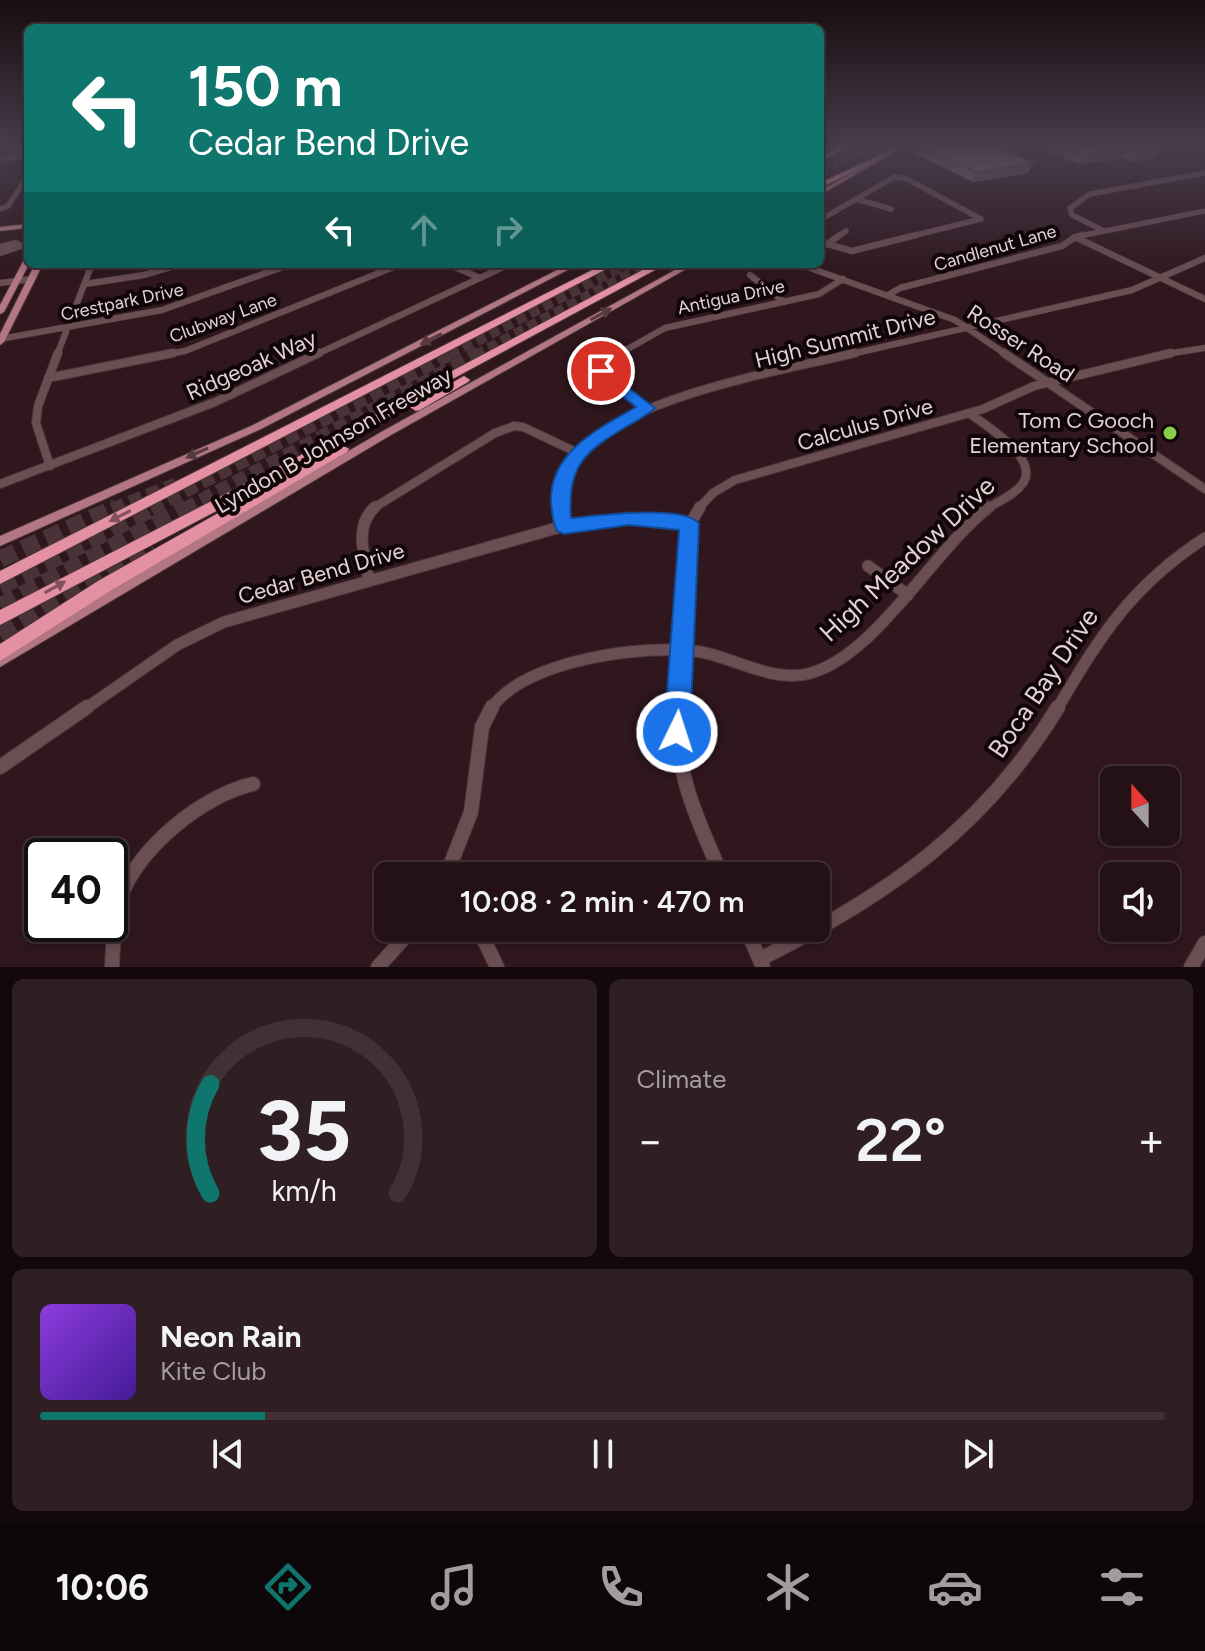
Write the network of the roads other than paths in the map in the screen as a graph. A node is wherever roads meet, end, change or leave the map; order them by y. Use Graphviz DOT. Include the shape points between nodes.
graph roads {
  1 [pos="19,190"];
  2 [pos="871,190"];
  3 [pos="927,190"];
  4 [pos="1106,190"];
  5 [pos="856,199"];
  6 [pos="0,209"];
  7 [pos="891,209"];
  8 [pos="1205,211"];
  9 [pos="824,218"];
  10 [pos="24,225"];
  11 [pos="0,228"];
  12 [pos="846,231"];
  13 [pos="1104,231"];
  14 [pos="1075,237"];
  15 [pos="824,242"];
  16 [pos="824,243"];
  17 [pos="1205,258"];
  18 [pos="24,268"];
  19 [pos="37,268"];
  20 [pos="91,268"];
  21 [pos="168,268"];
  22 [pos="280,268"];
  23 [pos="391,268"];
  24 [pos="457,268"];
  25 [pos="501,268"];
  26 [pos="567,268"];
  27 [pos="581,268"];
  28 [pos="603,268"];
  29 [pos="653,268"];
  30 [pos="684,268"];
  31 [pos="811,268"];
  32 [pos="750,275"];
  33 [pos="480,278"];
  34 [pos="1161,278"];
  35 [pos="32,279"];
  36 [pos="843,279"];
  37 [pos="17,281"];
  38 [pos="0,283"];
  39 [pos="85,284"];
  40 [pos="888,295"];
  41 [pos="22,299"];
  42 [pos="1205,299"];
  43 [pos="6,301"];
  44 [pos="784,302"];
  45 [pos="0,312"];
  46 [pos="569,313"];
  47 [pos="11,321"];
  48 [pos="0,323"];
  49 [pos="965,326"];
  50 [pos="67,328"];
  51 [pos="0,340"];
  52 [pos="1205,348"];
  53 [pos="425,359"];
  54 [pos="48,378"];
  55 [pos="1049,383"];
  56 [pos="647,408"];
  57 [pos="969,413"];
  58 [pos="578,453"];
  59 [pos="50,466"];
  60 [pos="0,484"];
  61 [pos="1205,489"];
  62 [pos="690,524"];
  63 [pos="564,526"];
  64 [pos="1205,538"];
  65 [pos="0,541"];
  66 [pos="868,566"];
  67 [pos="0,578"];
  68 [pos="369,580"];
  69 [pos="908,595"];
  70 [pos="0,618"];
  71 [pos="683,651"];
  72 [pos="0,653"];
  73 [pos="0,661"];
  74 [pos="0,767"];
  75 [pos="253,784"];
  76 [pos="453,862"];
  77 [pos="716,862"];
  78 [pos="400,942"];
  79 [pos="485,942"];
  80 [pos="752,942"];
  81 [pos="1205,943"];
  82 [pos="762,963"];
  83 [pos="112,967"];
  84 [pos="378,967"];
  85 [pos="497,967"];
  86 [pos="1191,967"];
  1 -- 6 [label="street"];
  2 -- 5 [label="street"];
  3 -- 16 [label="street" via="981,219 852,251"];
  4 -- 13 [label="street" via="1084,196 1070,208 1072,215"];
  5 -- 7 [label="street"];
  5 -- 9 [label="street"];
  8 -- 13 [label="street, Candlenut Lane"];
  10 -- 11 [label="main road"];
  12 -- 15 [label="street"];
  13 -- 14 [label="street, Candlenut Lane"];
  14 -- 34 [label="street"];
  14 -- 40 [label="street, Candlenut Lane" via="1062,246"];
  17 -- 34 [label="street, High Summit Drive"];
  18 -- 37 [label="main road"];
  19 -- 35 [label="main road"];
  20 -- 39 [label="street"];
  21 -- 39 [label="street"];
  22 -- 50 [label="street, Crestpark Drive" via="162,310"];
  23 -- 54 [label="street, Clubway Lane" via="185,351"];
  24 -- 33 [label="street"];
  25 -- 33 [label="street, Ridgeoak Way"];
  26 -- 65 [label="main road, Lyndon B Johnson Freeway, one-way" via="255,428"];
  27 -- 53 [label="highway"];
  28 -- 53 [label="highway, Lyndon B Johnson Freeway"];
  29 -- 46 [label="highway, Lyndon B Johnson Freeway"];
  73 -- 30 [label="main road, Lyndon B Johnson Freeway, one-way" via="387,433"];
  31 -- 36 [label="street, Rosser Road"];
  32 -- 44 [label="street"];
  33 -- 59 [label="street, Ridgeoak Way" via="215,402"];
  34 -- 42 [label="street"];
  34 -- 49 [label="street, High Summit Drive" via="1132,290"];
  35 -- 37 [label="street"];
  35 -- 41 [label="main road"];
  36 -- 40 [label="street, Rosser Road"];
  36 -- 44 [label="street, Antigua Drive" via="819,294"];
  37 -- 38 [label="street"];
  37 -- 43 [label="main road"];
  39 -- 50 [label="street"];
  40 -- 49 [label="street, Rosser Road"];
  41 -- 43 [label="main road"];
  41 -- 47 [label="main road"];
  43 -- 45 [label="main road"];
  44 -- 56 [label="street, Antigua Drive" via="665,328 604,363 601,371"];
  70 -- 46 [label="highway, Lyndon B Johnson Freeway, one-way" via="339,441"];
  46 -- 72 [label="highway" via="535,338 104,586"];
  47 -- 48 [label="street"];
  47 -- 51 [label="main road"];
  49 -- 55 [label="street, Rosser Road"];
  49 -- 56 [label="street, High Summit Drive"];
  50 -- 51 [label="street, Crestpark Drive"];
  50 -- 54 [label="street"];
  52 -- 55 [label="street, Calculus Drive"];
  53 -- 67 [label="highway, Lyndon B Johnson Freeway, one-way"];
  54 -- 59 [label="street" via="36,423"];
  55 -- 57 [label="street, Calculus Drive"];
  55 -- 61 [label="street, Rosser Road"];
  56 -- 58 [label="street, High Summit Drive"];
  57 -- 62 [label="street, Calculus Drive" via="735,480 710,494"];
  57 -- 69 [label="street, High Meadow Drive" via="1018,454 1026,480 948,545"];
  58 -- 63 [label="street, High Summit Drive" via="560,488"];
  58 -- 68 [label="street" via="523,427 495,433 364,518"];
  59 -- 60 [label="street, Ridgeoak Way"];
  62 -- 63 [label="street, Cedar Bend Drive" via="629,518"];
  62 -- 71 [label="street"];
  63 -- 68 [label="street, Cedar Bend Drive"];
  64 -- 82 [label="street, Boca Bay Drive" via="1164,563 1137,588 1092,646 1048,724 1004,784 869,902"];
  66 -- 69 [label="street"];
  68 -- 74 [label="street, Cedar Bend Drive" via="243,615 198,634"];
  69 -- 71 [label="street, High Meadow Drive" via="858,643 820,670 805,674 770,673 732,659"];
  71 -- 76 [label="street, High Meadow Drive" via="605,653 535,676 495,701 482,721 474,799"];
  71 -- 77 [label="street" via="679,762 686,793"];
  75 -- 83 [label="street" via="230,788 207,801 135,866 113,922"];
  78 -- 84 [label="street"];
  79 -- 85 [label="street"];
  80 -- 82 [label="street"];
  81 -- 86 [label="street"];
}
